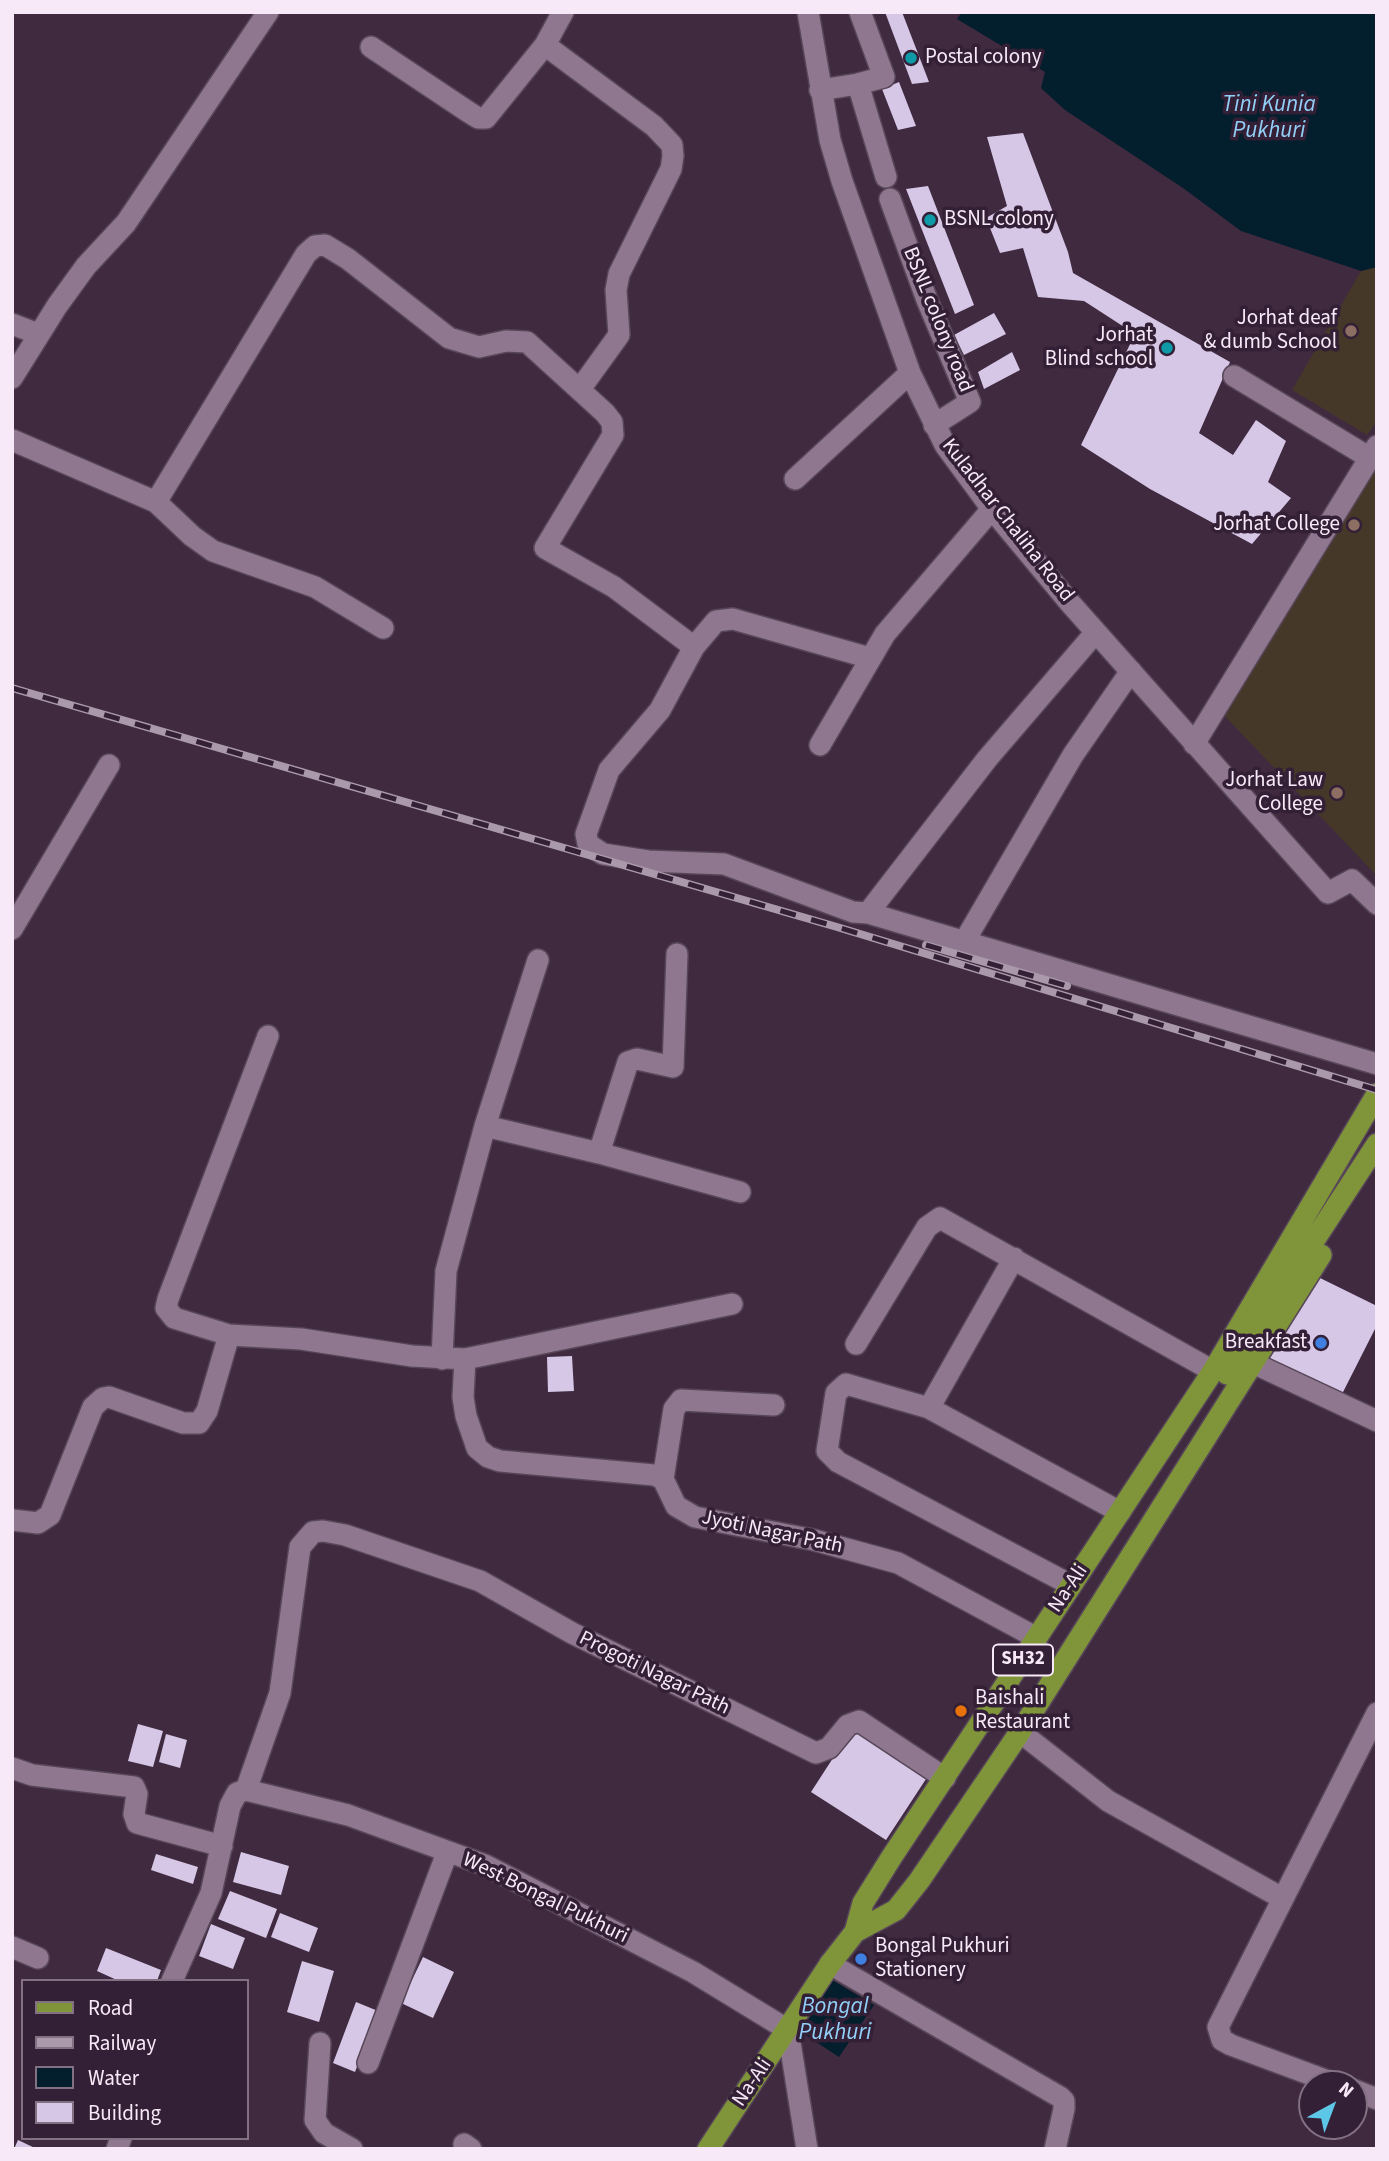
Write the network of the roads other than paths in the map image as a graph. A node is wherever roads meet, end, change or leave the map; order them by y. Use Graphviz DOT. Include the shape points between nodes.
graph roads {
  1 [pos="268,12"];
  2 [pos="563,12"];
  3 [pos="808,12"];
  4 [pos="860,12"];
  5 [pos="545,45"];
  6 [pos="371,47"];
  7 [pos="858,84"];
  8 [pos="820,90"];
  9 [pos="886,177"];
  10 [pos="890,199"];
  11 [pos="12,324"];
  12 [pos="38,334"];
  13 [pos="910,373"];
  14 [pos="1234,376"];
  15 [pos="12,378"];
  16 [pos="580,389"];
  17 [pos="934,425"];
  18 [pos="12,440"];
  19 [pos="1373,452"];
  20 [pos="795,479"];
  21 [pos="156,502"];
  22 [pos="992,509"];
  23 [pos="383,628"];
  24 [pos="1096,632"];
  25 [pos="694,647"];
  26 [pos="870,658"];
  27 [pos="1131,671"];
  28 [pos="1194,744"];
  29 [pos="820,745"];
  30 [pos="109,765"];
  31 [pos="1377,904"];
  32 [pos="867,913"];
  33 [pos="12,929"];
  34 [pos="964,942"];
  35 [pos="677,954"];
  36 [pos="538,961"];
  37 [pos="268,1036"];
  38 [pos="1377,1064"];
  39 [pos="1377,1094"];
  40 [pos="485,1126"];
  41 [pos="1377,1144"];
  42 [pos="600,1153"];
  43 [pos="1377,1167"];
  44 [pos="740,1192"];
  45 [pos="1014,1258"];
  46 [pos="732,1304"];
  47 [pos="229,1335"];
  48 [pos="856,1344"];
  49 [pos="442,1359"];
  50 [pos="465,1359"];
  51 [pos="1253,1363"];
  52 [pos="1213,1371"];
  53 [pos="774,1405"];
  54 [pos="929,1408"];
  55 [pos="1377,1421"];
  56 [pos="663,1479"];
  57 [pos="1120,1512"];
  58 [pos="12,1520"];
  59 [pos="1071,1585"];
  60 [pos="1037,1638"];
  61 [pos="1377,1713"];
  62 [pos="1020,1732"];
  63 [pos="12,1768"];
  64 [pos="945,1778"];
  65 [pos="246,1790"];
  66 [pos="222,1846"];
  67 [pos="447,1853"];
  68 [pos="1282,1898"];
  69 [pos="855,1932"];
  70 [pos="12,1947"];
  71 [pos="38,1958"];
  72 [pos="830,1964"];
  73 [pos="173,1979"];
  74 [pos="789,2030"];
  75 [pos="320,2043"];
  76 [pos="368,2063"];
  77 [pos="1298,2070"];
  78 [pos="319,2141"];
  79 [pos="352,2149"];
  80 [pos="708,2149"];
  81 [pos="807,2149"];
  82 [pos="1055,2149"];
  1 -- 12 [label="street" via="126,223 73,283"];
  2 -- 5 [label="street"];
  3 -- 8 [label="street, Kuladhar Chaliha Road"];
  4 -- 7 [label="street" via="884,77"];
  5 -- 6 [label="street" via="486,118 478,118"];
  5 -- 16 [label="street" via="654,126 672,145 671,169 619,274 619,335"];
  7 -- 8 [label="street"];
  7 -- 9 [label="street"];
  8 -- 13 [label="street, Kuladhar Chaliha Road" via="845,193"];
  10 -- 17 [label="street, BSNL colony road" via="970,402"];
  11 -- 12 [label="street"];
  12 -- 15 [label="street"];
  13 -- 17 [label="street, Kuladhar Chaliha Road"];
  13 -- 20 [label="street"];
  14 -- 19 [label="street"];
  16 -- 21 [label="street" via="527,342 479,347 449,338 348,259 325,245 315,246"];
  16 -- 25 [label="street" via="612,422 613,435 545,548 614,587"];
  17 -- 22 [label="street, Kuladhar Chaliha Road"];
  18 -- 21 [label="street"];
  19 -- 28 [label="street"];
  21 -- 23 [label="street" via="213,551 315,587"];
  22 -- 24 [label="street, Kuladhar Chaliha Road"];
  22 -- 26 [label="street" via="908,606"];
  24 -- 27 [label="street, Kuladhar Chaliha Road"];
  24 -- 32 [label="street" via="987,759"];
  25 -- 26 [label="street" via="716,621 733,619"];
  25 -- 32 [label="street" via="660,710 609,770 586,834 588,844 603,854 724,864 853,912"];
  26 -- 29 [label="street"];
  27 -- 28 [label="street, Kuladhar Chaliha Road"];
  27 -- 34 [label="street" via="1073,755"];
  28 -- 31 [label="street, Kuladhar Chaliha Road" via="1328,893 1352,880"];
  30 -- 33 [label="street"];
  32 -- 34 [label="street"];
  34 -- 38 [label="street"];
  35 -- 42 [label="street" via="674,1063 669,1068 637,1059 628,1062"];
  36 -- 40 [label="street"];
  37 -- 47 [label="street" via="166,1308 174,1318"];
  39 -- 52 [label="main road, Na-Ali / SH32"];
  40 -- 42 [label="street"];
  40 -- 49 [label="street" via="446,1271"];
  41 -- 69 [label="main road"];
  42 -- 44 [label="street"];
  43 -- 51 [label="main road"];
  45 -- 48 [label="street" via="948,1221 933,1220"];
  45 -- 52 [label="street"];
  45 -- 54 [label="street"];
  46 -- 50 [label="street"];
  47 -- 49 [label="street"];
  47 -- 58 [label="street" via="207,1411 199,1423 183,1423 103,1398 93,1407 50,1515 38,1523"];
  49 -- 50 [label="street"];
  50 -- 56 [label="street" via="466,1416 477,1447 488,1457"];
  51 -- 55 [label="street"];
  51 -- 62 [label="main road"];
  52 -- 57 [label="main road, Na-Ali / SH32"];
  53 -- 56 [label="street" via="681,1401 674,1409"];
  54 -- 57 [label="street"];
  54 -- 59 [label="street" via="846,1384 836,1393 827,1451 838,1462"];
  56 -- 60 [label="street, Jyoti Nagar Path" via="676,1506 695,1517 814,1540 898,1563"];
  57 -- 59 [label="main road, Na-Ali / SH32"];
  59 -- 60 [label="main road, Na-Ali / SH32"];
  60 -- 64 [label="main road, Na-Ali / SH32"];
  61 -- 68 [label="street"];
  62 -- 68 [label="street" via="1108,1801"];
  62 -- 69 [label="main road" via="905,1900 886,1917"];
  63 -- 66 [label="street" via="32,1775 134,1787 137,1823"];
  64 -- 65 [label="street, Progoti Nagar Path" via="859,1721 848,1725 829,1748 816,1753 572,1633 498,1588 345,1535 313,1532 300,1547 280,1692"];
  64 -- 69 [label="main road, Na-Ali / SH32" via="863,1903"];
  65 -- 66 [label="street" via="233,1799"];
  65 -- 67 [label="street, West Bongal Pukhuri" via="348,1815"];
  66 -- 73 [label="street" via="211,1893"];
  67 -- 74 [label="street, West Bongal Pukhuri" via="485,1865 693,1972"];
  67 -- 76 [label="street"];
  68 -- 77 [label="street" via="1218,2033 1231,2045"];
  69 -- 72 [label="main road, Na-Ali / SH32"];
  70 -- 71 [label="street"];
  72 -- 74 [label="main road, Na-Ali / SH32"];
  72 -- 82 [label="street" via="1060,2097 1064,2109"];
  74 -- 80 [label="main road, Na-Ali / SH32"];
  74 -- 81 [label="street"];
  75 -- 78 [label="street" via="314,2113"];
  78 -- 79 [label="street"];
}
